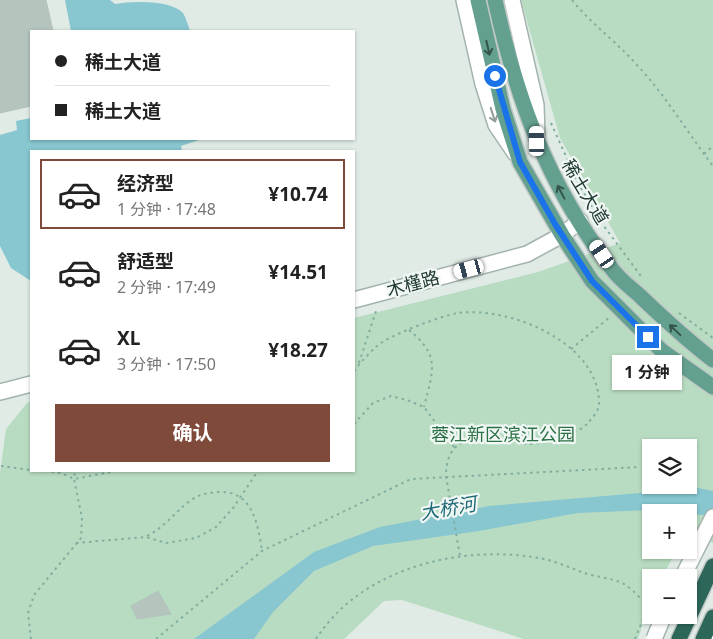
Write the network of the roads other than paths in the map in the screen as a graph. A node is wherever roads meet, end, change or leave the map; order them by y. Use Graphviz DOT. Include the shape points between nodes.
graph roads {
  1 [pos="464,0"];
  2 [pos="478,0"];
  3 [pos="495,0"];
  4 [pos="512,0"];
  5 [pos="537,141"];
  6 [pos="519,159"];
  7 [pos="580,221"];
  8 [pos="562,235"];
  9 [pos="355,300"];
  10 [pos="713,360"];
  11 [pos="30,384"];
  12 [pos="713,387"];
  13 [pos="0,392"];
  14 [pos="713,518"];
  15 [pos="713,566"];
  16 [pos="687,569"];
  17 [pos="713,617"];
  18 [pos="660,624"];
  19 [pos="654,639"];
  20 [pos="679,639"];
  21 [pos="703,639"];
  1 -- 6 [label="street, one-way" via="496,125"];
  2 -- 6 [label="main road, one-way" via="503,108"];
  3 -- 5 [label="main road, 稀土大道" via="522,102"];
  4 -- 5 [label="street" via="536,105"];
  7 -- 5 [label="main road, 稀土大道, one-way" via="557,184"];
  6 -- 8 [label="main road"];
  7 -- 8 [label="street, 木槿路"];
  10 -- 7 [label="main road, 稀土大道, one-way" via="680,335 613,270"];
  8 -- 9 [label="street, 木槿路" via="527,254"];
  8 -- 12 [label="main road" via="592,281 662,351"];
  11 -- 13 [label="street"];
  14 -- 16 [label="street"];
  15 -- 20 [label="highway"];
  17 -- 21 [label="highway"];
  18 -- 19 [label="street, bridge"];
}
